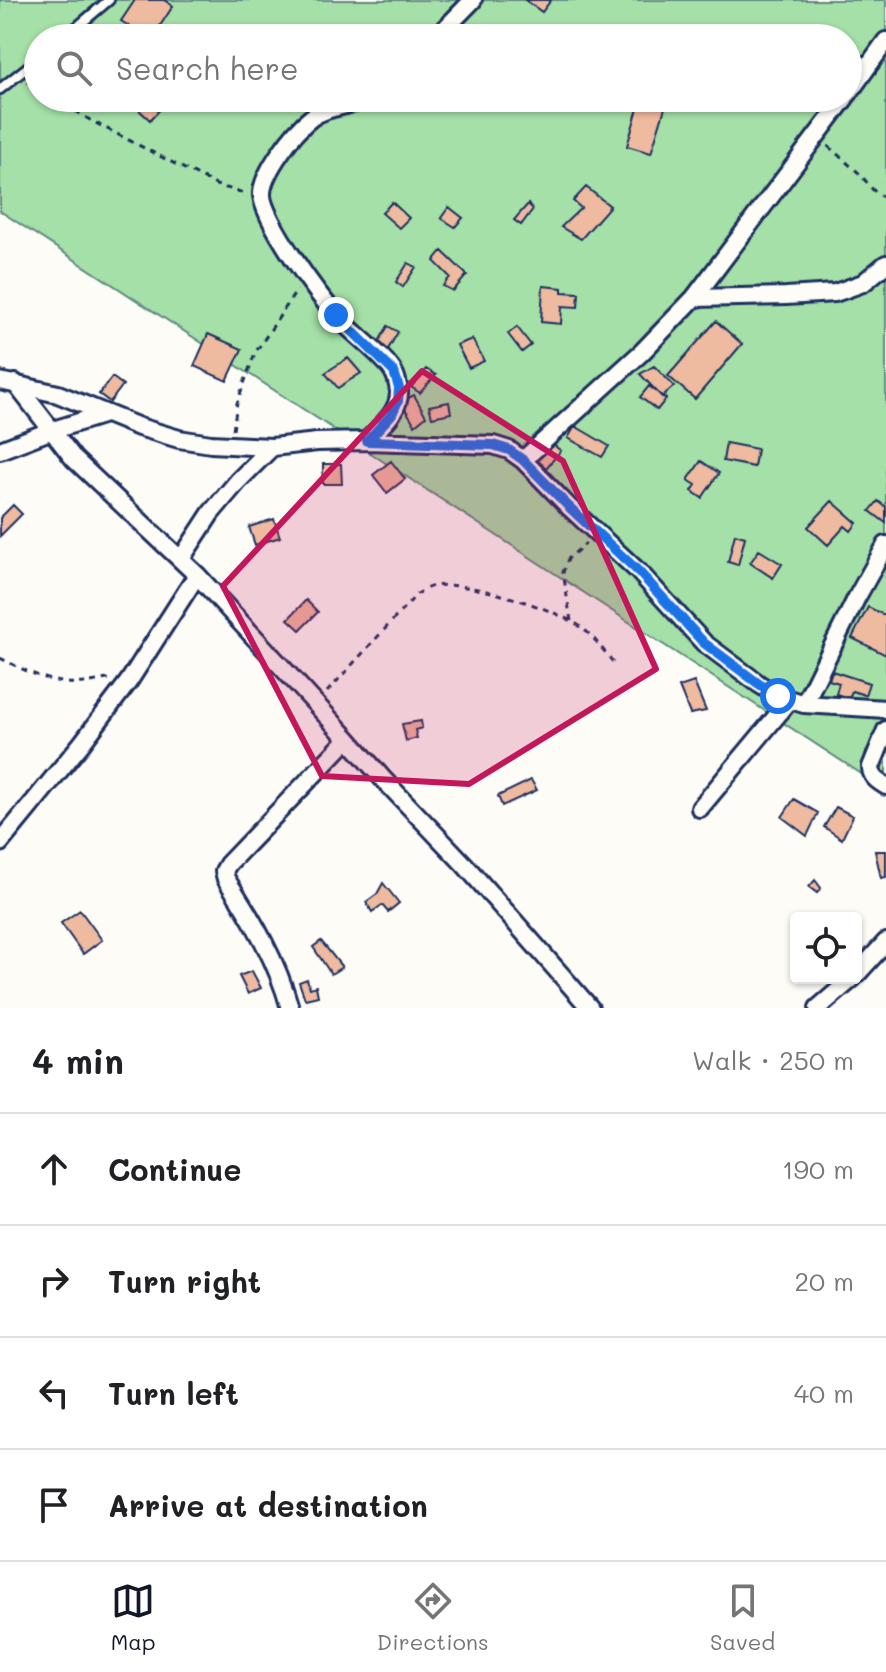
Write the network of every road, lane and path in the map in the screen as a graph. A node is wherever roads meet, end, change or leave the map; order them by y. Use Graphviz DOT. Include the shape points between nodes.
graph roads {
  1 [pos="109,0"];
  2 [pos="473,0"];
  3 [pos="81,24"];
  4 [pos="450,24"];
  5 [pos="886,41"];
  6 [pos="24,70"];
  7 [pos="862,74"];
  8 [pos="0,89"];
  9 [pos="77,112"];
  10 [pos="321,112"];
  11 [pos="834,112"];
  12 [pos="816,136"];
  13 [pos="261,195"];
  14 [pos="886,199"];
  15 [pos="886,264"];
  16 [pos="305,277"];
  17 [pos="694,298"];
  18 [pos="8,382"];
  19 [pos="105,414"];
  20 [pos="50,431"];
  21 [pos="367,441"];
  22 [pos="230,446"];
  23 [pos="272,447"];
  24 [pos="0,450"];
  25 [pos="523,460"];
  26 [pos="597,534"];
  27 [pos="886,545"];
  28 [pos="181,559"];
  29 [pos="197,575"];
  30 [pos="571,621"];
  31 [pos="0,658"];
  32 [pos="613,662"];
  33 [pos="129,681"];
  34 [pos="797,702"];
  35 [pos="316,704"];
  36 [pos="886,709"];
  37 [pos="886,730"];
  38 [pos="348,739"];
  39 [pos="886,786"];
  40 [pos="700,808"];
  41 [pos="0,843"];
  42 [pos="886,942"];
  43 [pos="862,968"];
  44 [pos="845,984"];
  45 [pos="290,1008"];
  46 [pos="590,1008"];
  47 [pos="818,1008"];
  1 -- 3 [label="lane"];
  2 -- 4 [label="street"];
  5 -- 7 [label="street"];
  6 -- 8 [label="lane"];
  9 -- 13 [label="path" via="216,185"];
  10 -- 13 [label="street" via="275,160"];
  11 -- 12 [label="street"];
  12 -- 14 [label="path"];
  12 -- 17 [label="street"];
  13 -- 16 [label="street"];
  15 -- 17 [label="street" via="863,283 835,293"];
  16 -- 21 [label="street" via="394,372 398,401"];
  16 -- 22 [label="path" via="255,353 237,403"];
  17 -- 25 [label="street"];
  18 -- 19 [label="street" via="58,394"];
  18 -- 20 [label="street"];
  19 -- 20 [label="street"];
  19 -- 22 [label="street" via="179,439"];
  20 -- 24 [label="street"];
  20 -- 28 [label="street"];
  21 -- 23 [label="street"];
  21 -- 25 [label="street" via="493,445"];
  22 -- 23 [label="street"];
  23 -- 28 [label="street" via="211,513"];
  25 -- 26 [label="street"];
  26 -- 30 [label="path" via="564,567"];
  26 -- 34 [label="street" via="704,643 759,684"];
  27 -- 34 [label="street"];
  28 -- 29 [label="street"];
  29 -- 33 [label="street"];
  29 -- 35 [label="street"];
  30 -- 32 [label="path"];
  30 -- 35 [label="path" via="473,587 429,586"];
  31 -- 33 [label="path" via="52,680"];
  33 -- 41 [label="street"];
  34 -- 36 [label="street"];
  34 -- 40 [label="street"];
  35 -- 38 [label="street"];
  37 -- 39 [label="street" via="871,767 874,778"];
  38 -- 45 [label="street" via="224,871 262,938"];
  38 -- 46 [label="street"];
  42 -- 43 [label="street"];
  44 -- 47 [label="street"];
}
